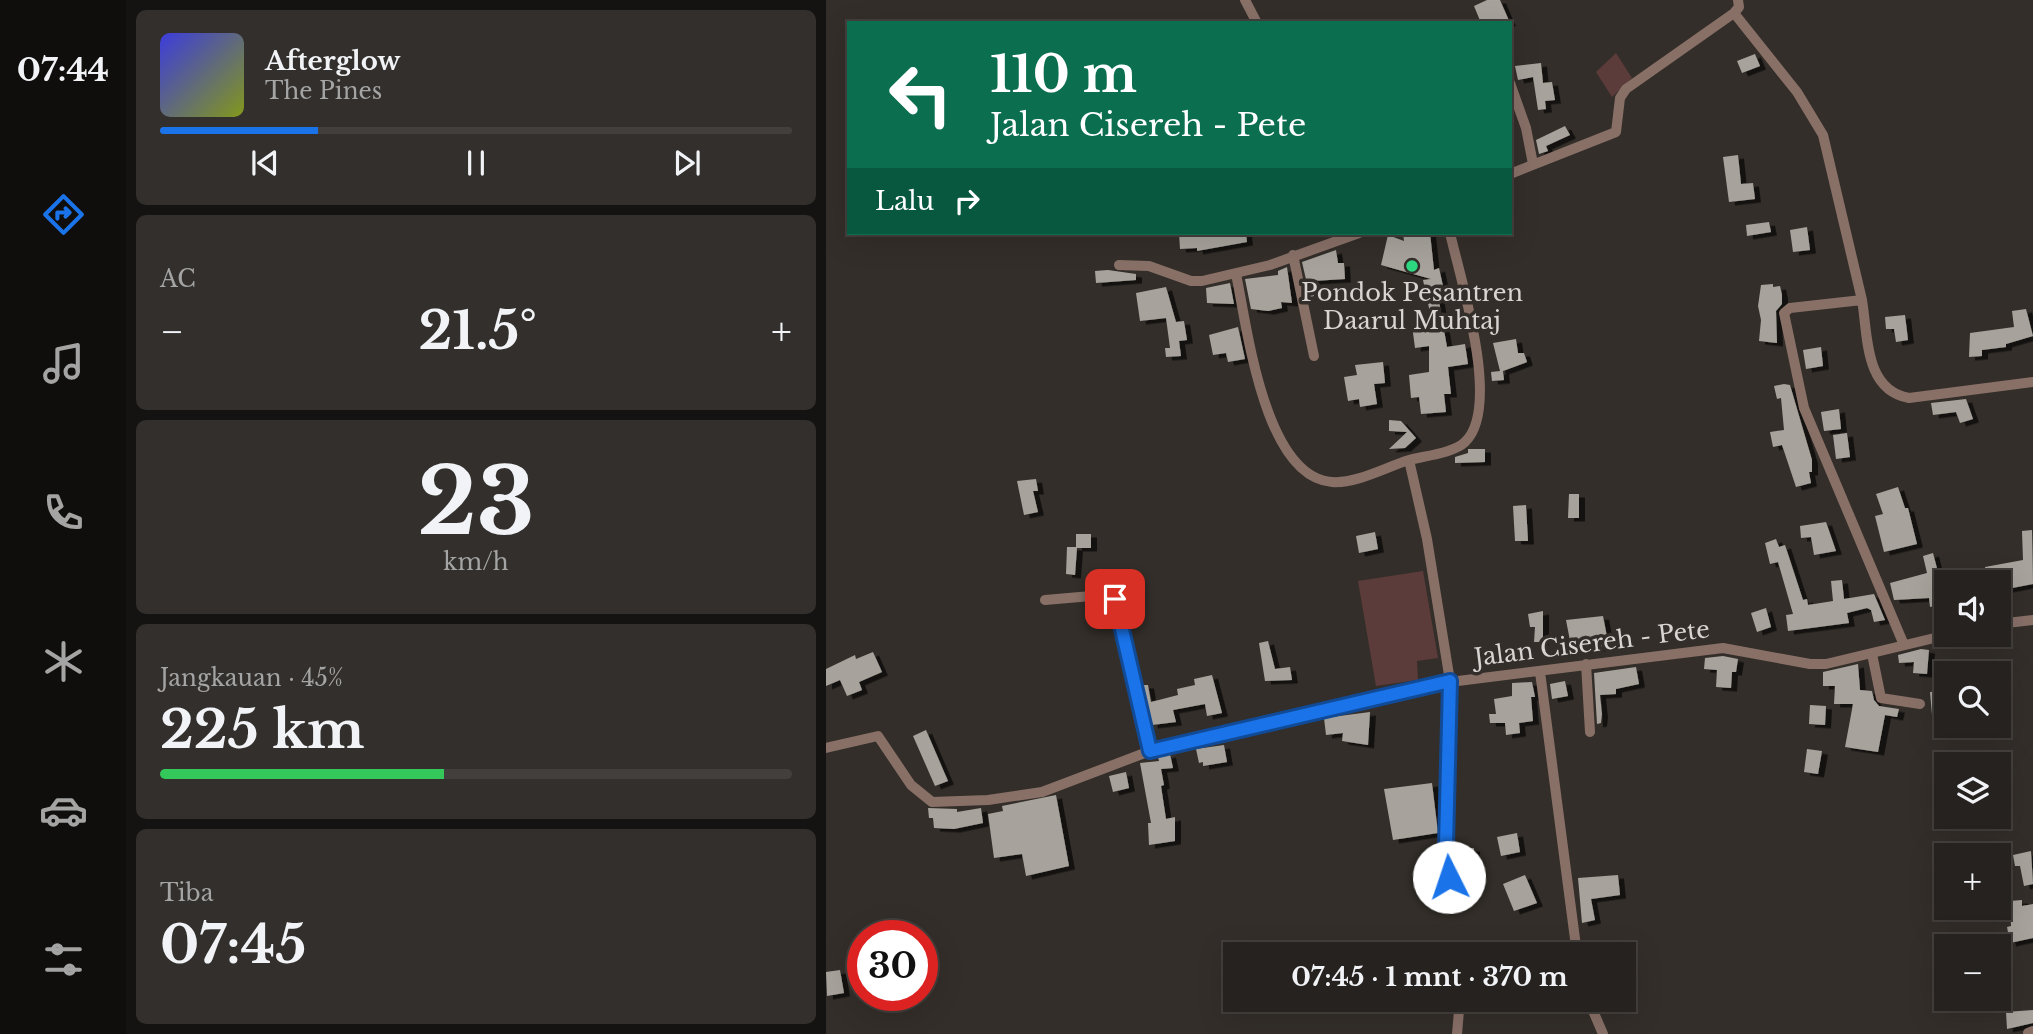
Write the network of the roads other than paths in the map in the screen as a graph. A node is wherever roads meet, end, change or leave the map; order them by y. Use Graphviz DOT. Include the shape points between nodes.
graph roads {
  1 [pos="1245,0"];
  2 [pos="1738,0"];
  3 [pos="1734,13"];
  4 [pos="1256,21"];
  5 [pos="1512,89"];
  6 [pos="1533,164"];
  7 [pos="1512,173"];
  8 [pos="1353,235"];
  9 [pos="1451,235"];
  10 [pos="1293,255"];
  11 [pos="1119,265"];
  12 [pos="1236,274"];
  13 [pos="1862,300"];
  14 [pos="1314,356"];
  15 [pos="2033,382"];
  16 [pos="1409,460"];
  17 [pos="1045,600"];
  18 [pos="2033,620"];
  19 [pos="2011,623"];
  20 [pos="1934,638"];
  21 [pos="1904,645"];
  22 [pos="1872,654"];
  23 [pos="1586,664"];
  24 [pos="1540,672"];
  25 [pos="1450,681"];
  26 [pos="1920,704"];
  27 [pos="1590,732"];
  28 [pos="826,748"];
  29 [pos="1150,751"];
  30 [pos="1452,906"];
  31 [pos="1575,942"];
  32 [pos="1459,1012"];
  33 [pos="1594,1012"];
  34 [pos="1457,1034"];
  35 [pos="1603,1034"];
  1 -- 4 [label="street"];
  2 -- 3 [label="street"];
  3 -- 6 [label="street" via="1626,89 1620,98 1616,132"];
  3 -- 13 [label="street" via="1797,92 1823,135"];
  5 -- 6 [label="street"];
  6 -- 7 [label="street"];
  8 -- 10 [label="street"];
  9 -- 16 [label="street" via="1478,359 1480,408 1463,444"];
  10 -- 12 [label="street"];
  10 -- 14 [label="street"];
  11 -- 12 [label="street" via="1149,266 1191,281"];
  12 -- 16 [label="street" via="1272,425 1294,460 1316,478 1331,482"];
  13 -- 15 [label="street" via="1874,371 1892,394 1909,398"];
  13 -- 21 [label="street" via="1790,308 1783,316 1804,408"];
  16 -- 25 [label="street"];
  17 -- 29 [label="street" via="1103,595 1115,599"];
  18 -- 19 [label="street"];
  20 -- 21 [label="street, Jalan Cisereh - Pete"];
  21 -- 22 [label="street, Jalan Cisereh - Pete"];
  22 -- 23 [label="street, Jalan Cisereh - Pete" via="1810,664 1723,648"];
  22 -- 26 [label="street" via="1881,698"];
  23 -- 24 [label="street, Jalan Cisereh - Pete"];
  23 -- 27 [label="street"];
  24 -- 25 [label="street, Jalan Cisereh - Pete"];
  24 -- 31 [label="street"];
  25 -- 29 [label="street, Jalan Cisereh - Pete"];
  25 -- 30 [label="street" via="1446,846"];
  28 -- 29 [label="street, Jalan Cisereh - Pete" via="880,736 911,785 937,803 1042,792"];
  32 -- 34 [label="street"];
  33 -- 35 [label="street"];
}
